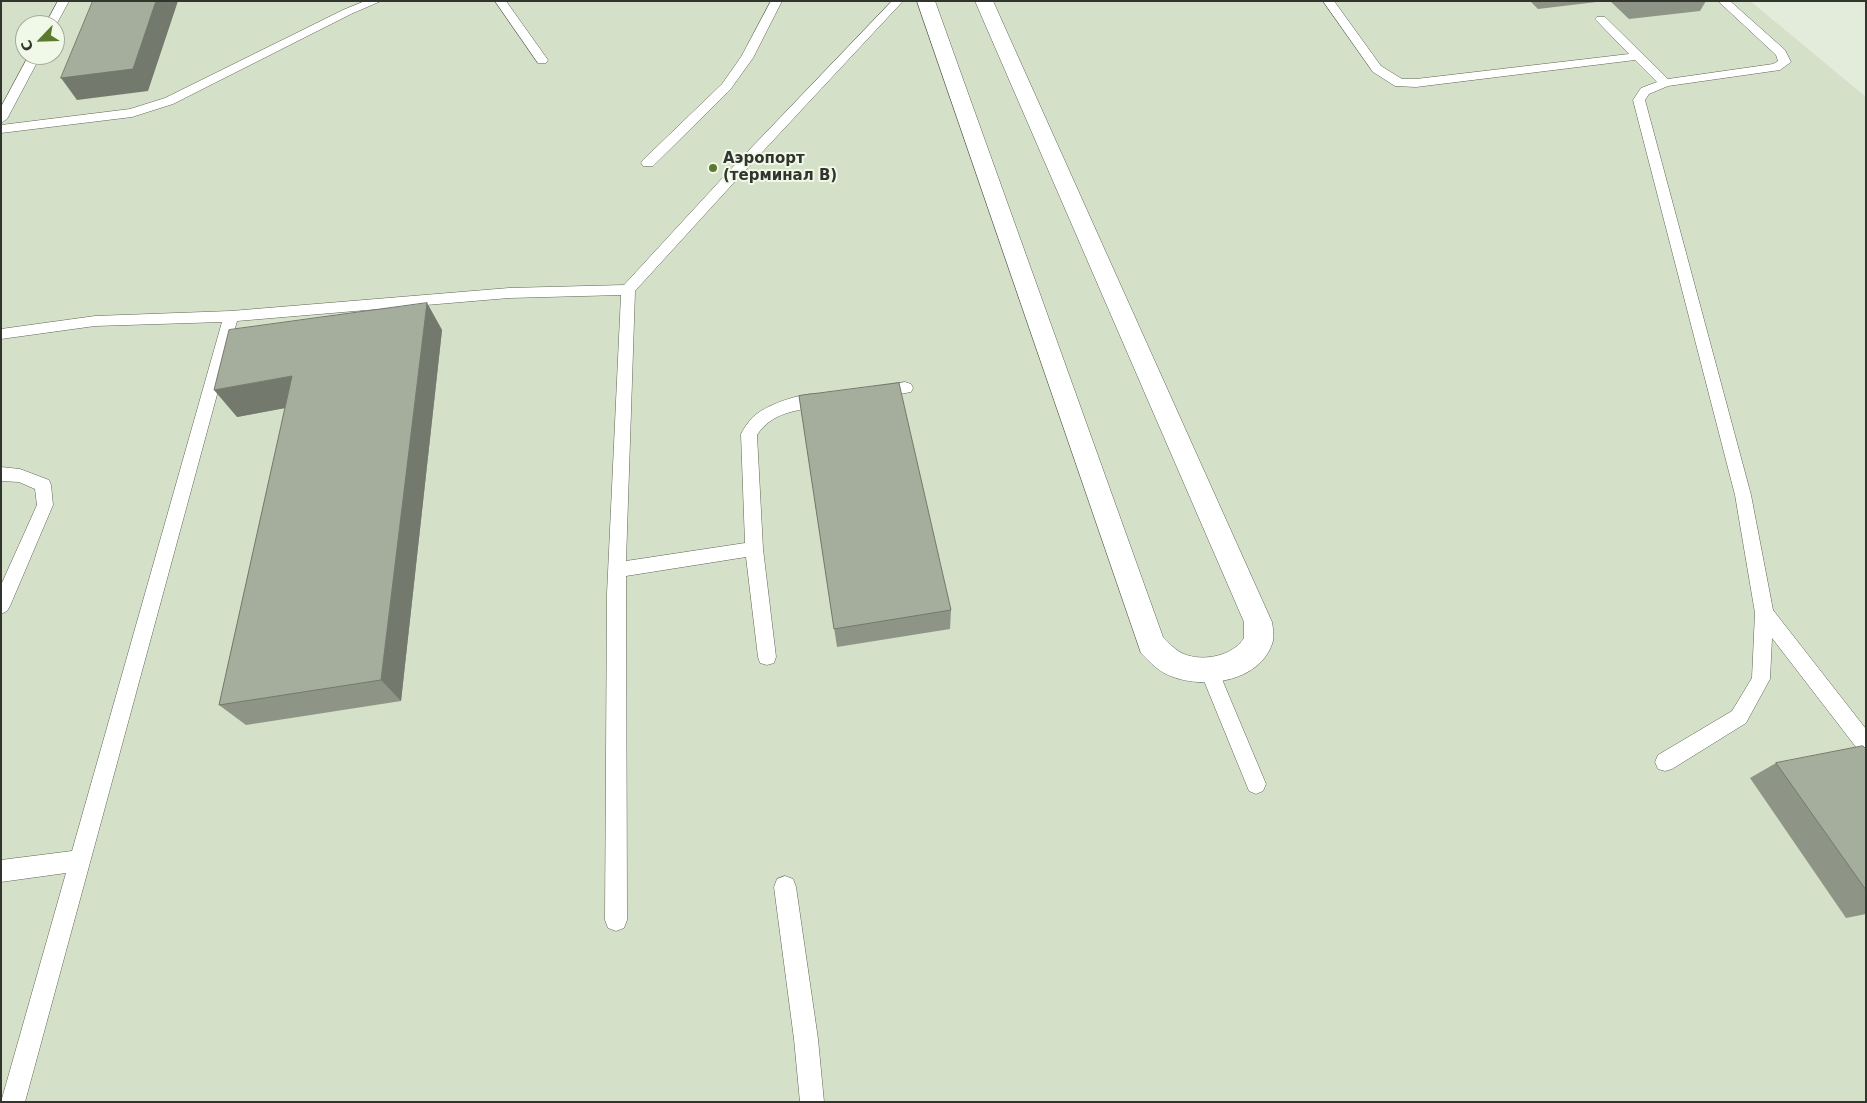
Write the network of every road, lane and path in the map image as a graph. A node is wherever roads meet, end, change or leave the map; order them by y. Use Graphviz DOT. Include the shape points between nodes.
graph roads {
  1 [pos="64,1"];
  2 [pos="376,1"];
  3 [pos="500,1"];
  4 [pos="777,1"];
  5 [pos="898,1"];
  6 [pos="926,1"];
  7 [pos="984,1"];
  8 [pos="1328,1"];
  9 [pos="1723,1"];
  10 [pos="57,15"];
  11 [pos="1601,19"];
  12 [pos="1638,56"];
  13 [pos="542,60"];
  14 [pos="30,65"];
  15 [pos="1665,83"];
  16 [pos="1,119"];
  17 [pos="1,129"];
  18 [pos="648,163"];
  19 [pos="628,290"];
  20 [pos="232,316"];
  21 [pos="1,334"];
  22 [pos="905,388"];
  23 [pos="857,394"];
  24 [pos="838,397"];
  25 [pos="1,474"];
  26 [pos="754,549"];
  27 [pos="618,570"];
  28 [pos="1,606"];
  29 [pos="1764,613"];
  30 [pos="767,657"];
  31 [pos="1209,671"];
  32 [pos="1866,745"];
  33 [pos="1665,762"];
  34 [pos="1256,784"];
  35 [pos="81,860"];
  36 [pos="1,872"];
  37 [pos="785,887"];
  38 [pos="616,920"];
  39 [pos="13,1102"];
  40 [pos="812,1102"];
  1 -- 10 [label="lane"];
  2 -- 17 [label="lane" via="347,12 169,101 132,113"];
  3 -- 13 [label="lane"];
  4 -- 18 [label="lane" via="747,58 726,87"];
  5 -- 19 [label="lane"];
  6 -- 31 [label="main road" via="1151,644 1167,660 1182,668"];
  7 -- 31 [label="main road" via="1258,622 1258,641 1253,650 1240,661"];
  8 -- 12 [label="lane" via="1377,69 1399,83"];
  9 -- 15 [label="lane" via="1781,53 1785,62 1776,67"];
  11 -- 12 [label="lane"];
  12 -- 15 [label="lane"];
  14 -- 16 [label="lane"];
  15 -- 29 [label="lane" via="1645,91 1639,100 1743,495"];
  19 -- 20 [label="lane" via="509,294"];
  19 -- 27 [label="lane"];
  20 -- 21 [label="lane" via="95,321"];
  20 -- 35 [label="lane"];
  22 -- 23 [label="lane"];
  24 -- 26 [label="lane" via="799,402 767,413 755,422 749,434"];
  25 -- 28 [label="lane" via="20,476 43,485 45,505"];
  26 -- 27 [label="lane"];
  26 -- 30 [label="lane"];
  27 -- 38 [label="lane"];
  29 -- 32 [label="lane"];
  29 -- 33 [label="lane" via="1761,679 1739,717"];
  31 -- 34 [label="lane"];
  35 -- 36 [label="lane"];
  35 -- 39 [label="lane"];
  37 -- 40 [label="lane"];
}
